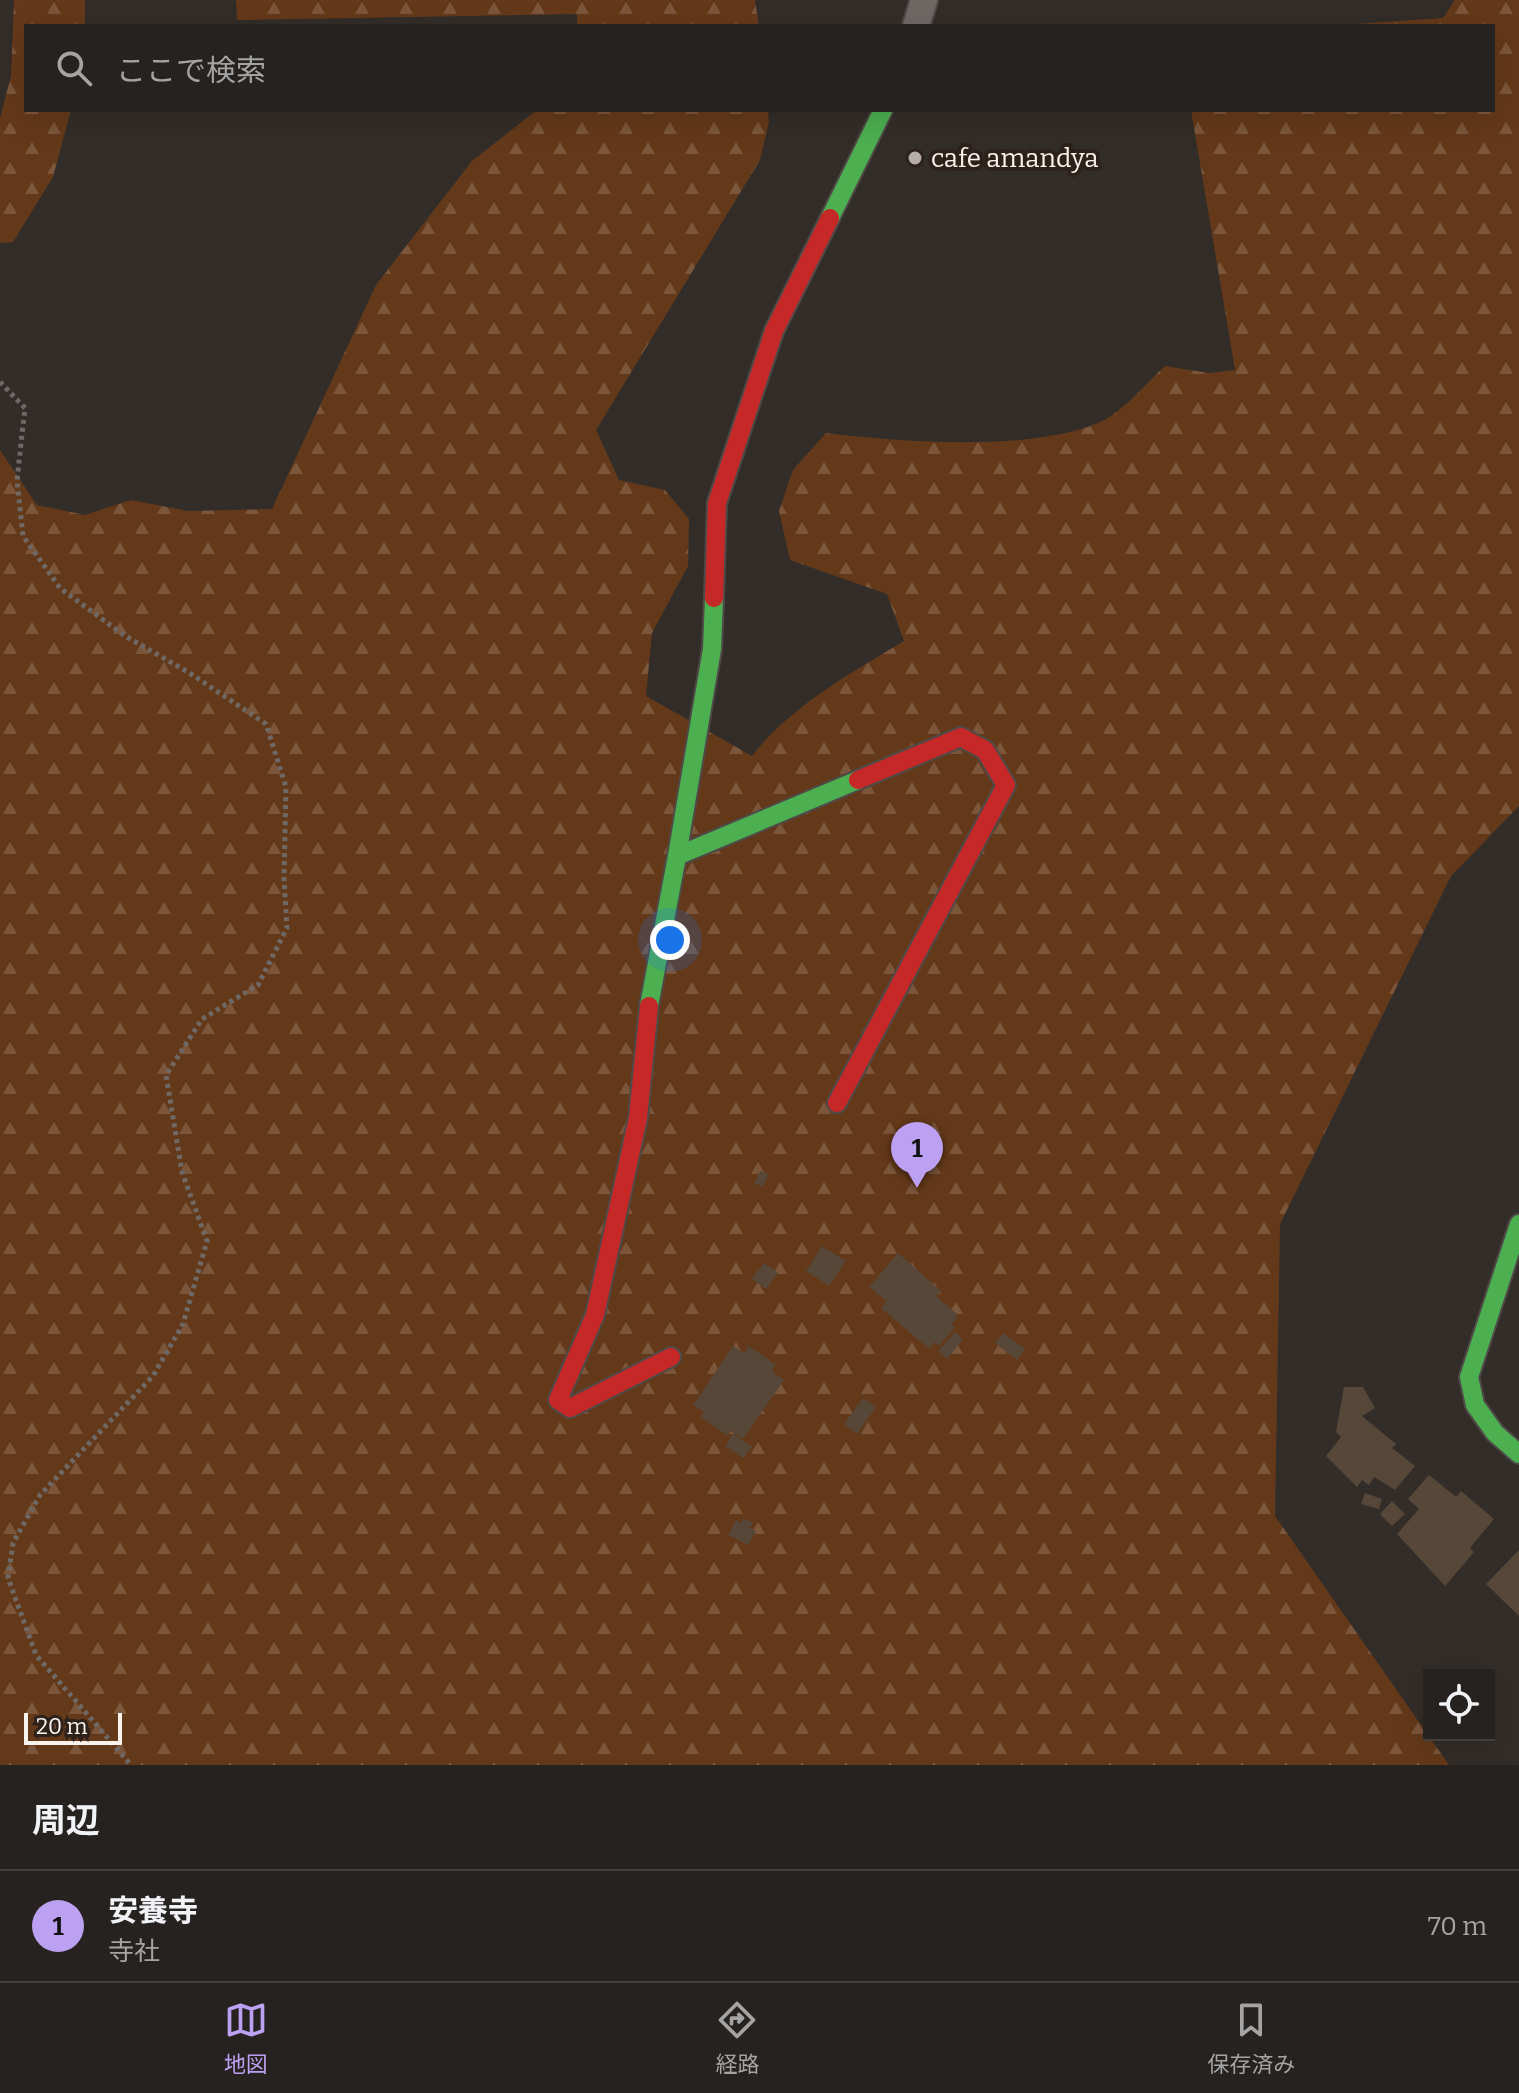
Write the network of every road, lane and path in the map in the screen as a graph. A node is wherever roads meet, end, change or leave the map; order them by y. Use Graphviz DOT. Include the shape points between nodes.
graph roads {
  1 [pos="924,0"];
  2 [pos="917,24"];
  3 [pos="882,112"];
  4 [pos="0,382"];
  5 [pos="677,856"];
  6 [pos="837,1103"];
  7 [pos="1519,1224"];
  8 [pos="671,1357"];
  9 [pos="1519,1454"];
  10 [pos="131,1765"];
  1 -- 2 [label="street"];
  3 -- 5 [label="street" via="774,331 717,503 712,649"];
  4 -- 10 [label="path" via="25,408 17,480 23,536 60,588 125,636 266,724 286,787 287,928 258,985 202,1019 166,1075 182,1172 207,1241 183,1324 153,1376 40,1495 13,1543 8,1578 36,1655"];
  5 -- 6 [label="street" via="961,737 985,750 1006,785"];
  5 -- 8 [label="street" via="646,1022 638,1118 618,1215 595,1315 558,1400 570,1408"];
  7 -- 9 [label="street" via="1469,1377 1475,1405"];
}
